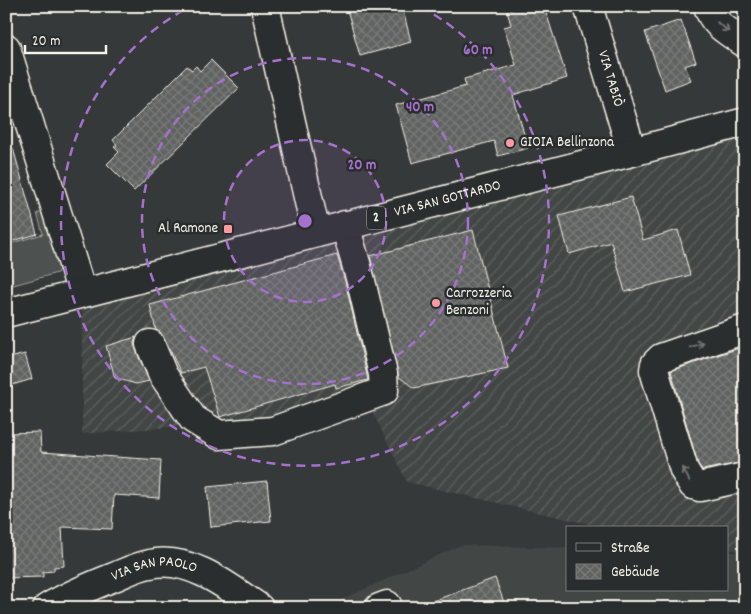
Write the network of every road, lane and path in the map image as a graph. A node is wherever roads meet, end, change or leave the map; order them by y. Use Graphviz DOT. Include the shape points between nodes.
graph roads {
  1 [pos="265,6"];
  2 [pos="588,6"];
  3 [pos="708,6"];
  4 [pos="745,42"];
  5 [pos="6,48"];
  6 [pos="745,122"];
  7 [pos="632,152"];
  8 [pos="345,225"];
  9 [pos="316,232"];
  10 [pos="82,293"];
  11 [pos="6,313"];
  12 [pos="745,329"];
  13 [pos="150,344"];
  14 [pos="745,477"];
  15 [pos="47,608"];
  16 [pos="259,608"];
  1 -- 9 [label="main road"];
  2 -- 7 [label="main road, VIA TABIÒ"];
  3 -- 4 [label="main road, one-way" via="718,24"];
  5 -- 10 [label="main road"];
  6 -- 7 [label="main road, VIA SAN GOTTARDO / 2"];
  7 -- 8 [label="main road, VIA SAN GOTTARDO / 2"];
  8 -- 9 [label="main road, VIA SAN GOTTARDO / 2"];
  8 -- 13 [label="main road" via="383,374 384,391 273,431 219,436 193,419 163,375"];
  9 -- 10 [label="main road, VIA SAN GOTTARDO / 2"];
  10 -- 11 [label="main road, VIA SAN GOTTARDO / 2"];
  14 -- 12 [label="main road, one-way" via="700,487 693,485 684,470 654,370 661,358"];
  15 -- 16 [label="main road, VIA SAN PAOLO" via="72,593 135,569 164,563 193,568"];
}
